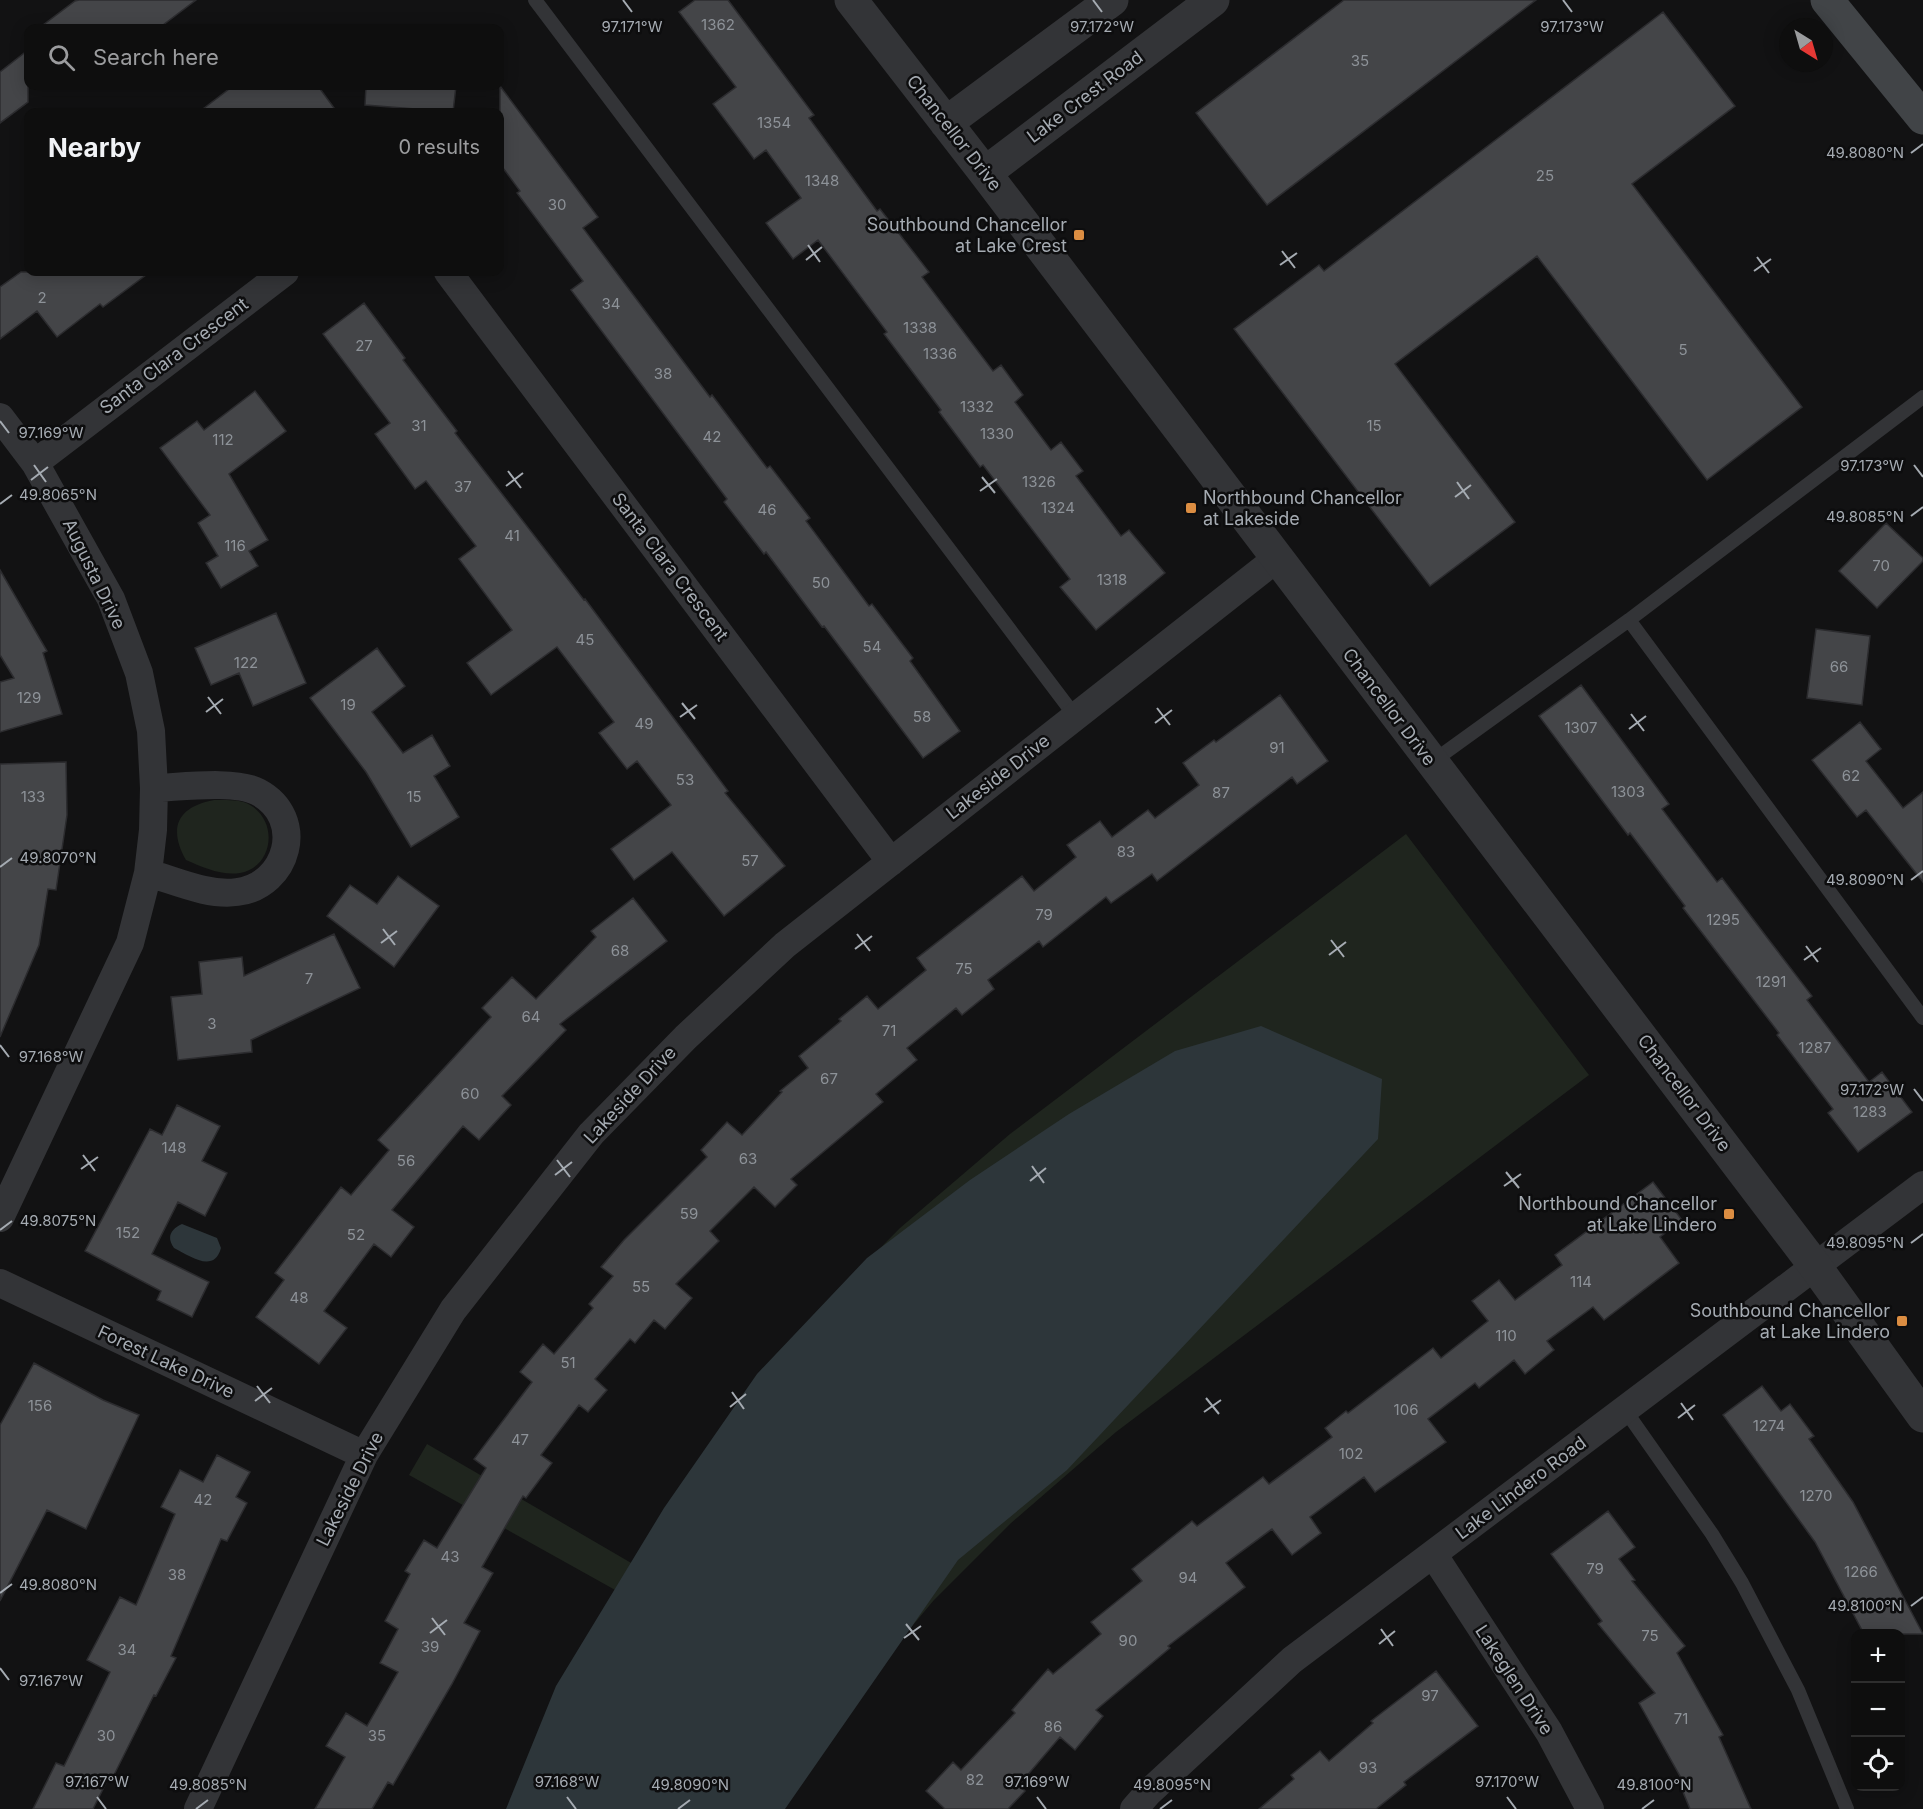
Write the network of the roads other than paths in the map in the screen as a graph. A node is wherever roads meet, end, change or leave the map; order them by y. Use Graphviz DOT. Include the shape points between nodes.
graph roads {
  1 [pos="535,0"];
  2 [pos="851,0"];
  3 [pos="1112,0"];
  4 [pos="1213,0"];
  5 [pos="1827,0"];
  6 [pos="1923,118"];
  7 [pos="946,123"];
  8 [pos="985,173"];
  9 [pos="280,276"];
  10 [pos="451,276"];
  11 [pos="1923,397"];
  12 [pos="0,417"];
  13 [pos="35,463"];
  14 [pos="1276,559"];
  15 [pos="1629,620"];
  16 [pos="1075,716"];
  17 [pos="1432,762"];
  18 [pos="154,788"];
  19 [pos="891,862"];
  20 [pos="148,873"];
  21 [pos="1923,1018"];
  22 [pos="1923,1185"];
  23 [pos="0,1218"];
  24 [pos="1815,1266"];
  25 [pos="0,1283"];
  26 [pos="1625,1410"];
  27 [pos="1923,1416"];
  28 [pos="364,1455"];
  29 [pos="1432,1554"];
  30 [pos="198,1809"];
  31 [pos="1134,1809"];
  32 [pos="1590,1809"];
  33 [pos="1848,1809"];
  1 -- 16 [label="lane"];
  2 -- 7 [label="street, Chancellor Drive"];
  3 -- 7 [label="street"];
  4 -- 8 [label="street, Lake Crest Road"];
  5 -- 6 [label="main road"];
  7 -- 8 [label="street, Chancellor Drive"];
  8 -- 14 [label="street, Chancellor Drive"];
  9 -- 13 [label="street, Santa Clara Crescent"];
  10 -- 19 [label="street, Santa Clara Crescent"];
  11 -- 15 [label="lane"];
  12 -- 13 [label="street, Augusta Drive"];
  13 -- 18 [label="street, Augusta Drive" via="111,599 140,673 151,731"];
  14 -- 16 [label="street, Lakeside Drive"];
  14 -- 17 [label="street, Chancellor Drive"];
  15 -- 17 [label="lane"];
  15 -- 21 [label="lane"];
  16 -- 19 [label="street, Lakeside Drive"];
  17 -- 24 [label="street, Chancellor Drive"];
  18 -- 20 [label="street, Augusta Drive"];
  18 -- 20 [label="street" via="237,785 258,792 279,808 287,831 285,853 272,874 255,888 210,891"];
  19 -- 28 [label="street, Lakeside Drive" via="785,945 686,1036 591,1134 453,1310"];
  20 -- 23 [label="street, Augusta Drive" via="130,943"];
  22 -- 24 [label="street, Lake Lindero Road"];
  24 -- 26 [label="street, Lake Lindero Road"];
  24 -- 27 [label="street, Chancellor Drive"];
  25 -- 28 [label="street, Forest Lake Drive"];
  26 -- 29 [label="street, Lake Lindero Road"];
  26 -- 33 [label="lane" via="1742,1583 1798,1690"];
  28 -- 30 [label="street, Lakeside Drive"];
  29 -- 31 [label="street, Lake Lindero Road" via="1292,1660"];
  29 -- 32 [label="street, Lakeglen Drive" via="1549,1732"];
}
